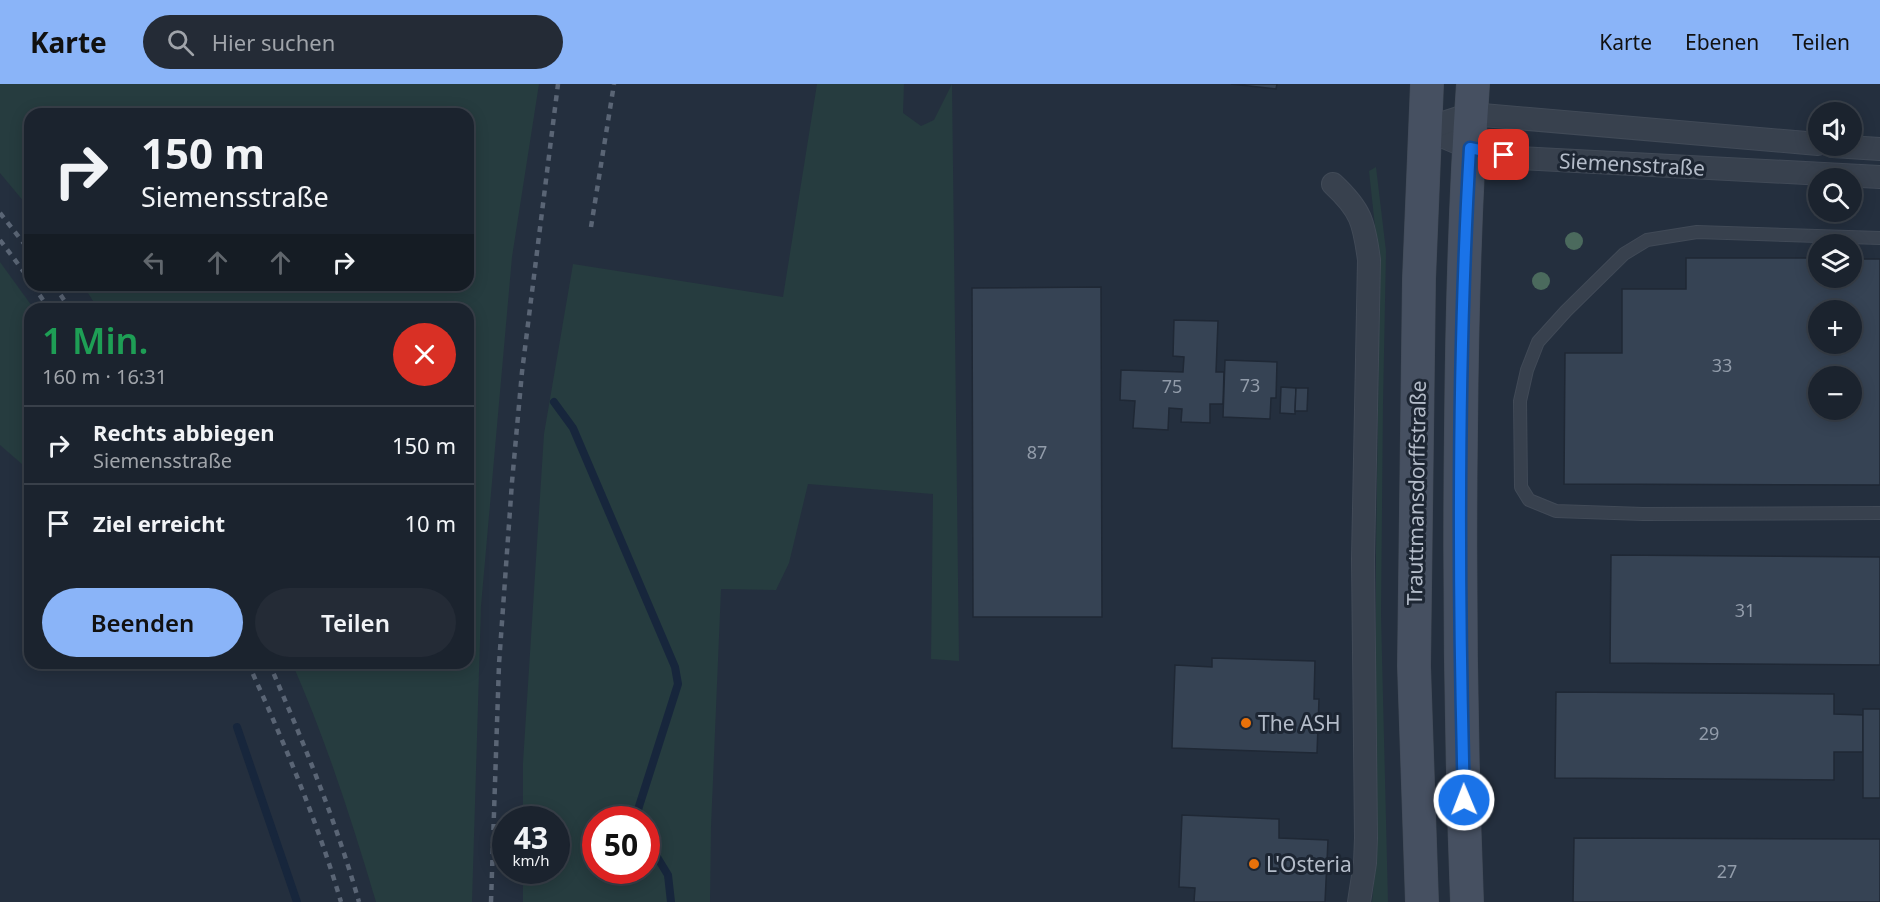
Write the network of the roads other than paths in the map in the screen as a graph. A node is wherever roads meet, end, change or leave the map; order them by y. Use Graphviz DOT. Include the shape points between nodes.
graph roads {
  1 [pos="1427,84"];
  2 [pos="1472,99"];
  3 [pos="1425,129"];
  4 [pos="1808,143"];
  5 [pos="1470,148"];
  6 [pos="1862,148"];
  7 [pos="1880,149"];
  8 [pos="1880,177"];
  9 [pos="1334,184"];
  10 [pos="1880,238"];
  11 [pos="1880,513"];
  12 [pos="1359,902"];
  13 [pos="1422,902"];
  14 [pos="1467,902"];
  1 -- 3 [label="main road, Trauttmansdorffstraße"];
  2 -- 3 [label="street, Siemensstraße"];
  2 -- 4 [label="street, Siemensstraße"];
  2 -- 5 [label="main road, Trauttmansdorffstraße"];
  3 -- 5 [label="street, Siemensstraße"];
  3 -- 13 [label="main road, Trauttmansdorffstraße" via="1414,666"];
  5 -- 8 [label="street, Siemensstraße" via="1521,158"];
  5 -- 14 [label="main road, Trauttmansdorffstraße" via="1462,347 1459,589"];
  6 -- 7 [label="street"];
  9 -- 12 [label="street" via="1360,214 1369,260 1363,559 1366,838"];
  10 -- 11 [label="lane" via="1697,232 1647,240 1623,254 1538,342 1520,400 1521,487 1529,500 1556,511"];
}
